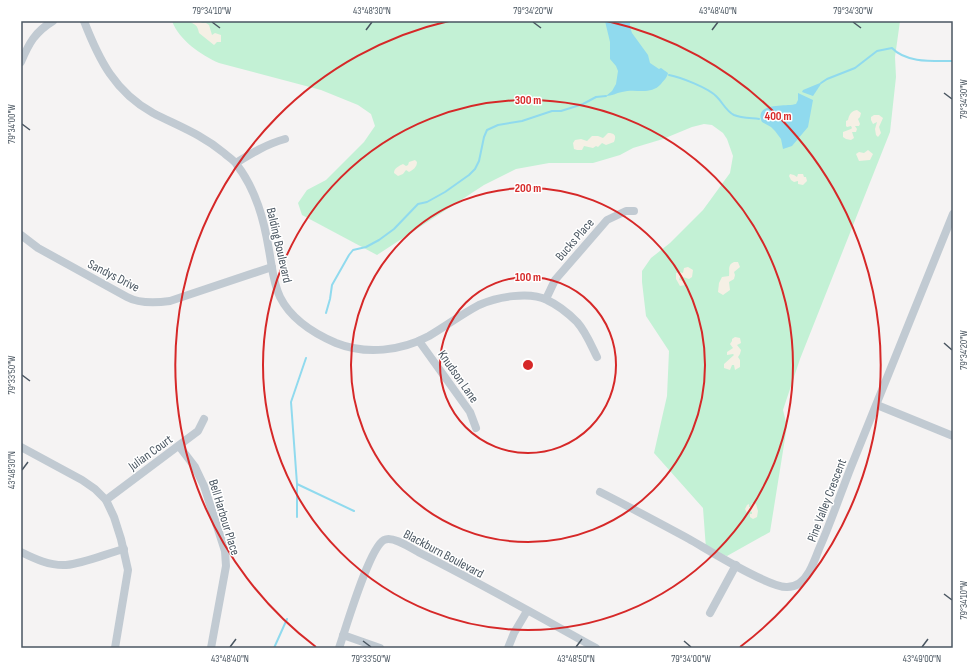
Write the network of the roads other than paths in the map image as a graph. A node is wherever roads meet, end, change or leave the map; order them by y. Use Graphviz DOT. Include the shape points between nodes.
graph roads {
  1 [pos="53,21"];
  2 [pos="84,21"];
  3 [pos="21,62"];
  4 [pos="285,139"];
  5 [pos="236,163"];
  6 [pos="634,210"];
  7 [pos="953,214"];
  8 [pos="21,235"];
  9 [pos="272,267"];
  10 [pos="546,299"];
  11 [pos="419,341"];
  12 [pos="597,357"];
  13 [pos="876,405"];
  14 [pos="204,419"];
  15 [pos="476,428"];
  16 [pos="953,436"];
  17 [pos="179,446"];
  18 [pos="21,447"];
  19 [pos="600,492"];
  20 [pos="106,500"];
  21 [pos="124,549"];
  22 [pos="21,552"];
  23 [pos="736,565"];
  24 [pos="527,611"];
  25 [pos="710,613"];
  26 [pos="343,635"];
  27 [pos="115,648"];
  28 [pos="211,648"];
  29 [pos="339,648"];
  30 [pos="380,648"];
  31 [pos="508,648"];
  32 [pos="596,648"];
  1 -- 3 [label="street" via="37,33"];
  2 -- 5 [label="street, Balding Boulevard" via="103,64 120,88 153,113 213,144"];
  4 -- 5 [label="street" via="260,148"];
  5 -- 9 [label="street, Balding Boulevard" via="249,184 262,214"];
  6 -- 10 [label="street, Bucks Place" via="607,220 555,280"];
  7 -- 13 [label="street, Pine Valley Crescent"];
  8 -- 9 [label="street, Sandys Drive" via="38,248 127,297 142,302 170,301"];
  9 -- 11 [label="street, Balding Boulevard" via="281,298 290,311 306,326 327,339 353,349 369,350 393,348"];
  10 -- 11 [label="street, Balding Boulevard" via="510,296 490,300"];
  10 -- 12 [label="street, Balding Boulevard" via="577,322"];
  11 -- 15 [label="street, Knudson Lane" via="470,412"];
  13 -- 16 [label="street"];
  13 -- 23 [label="street, Pine Valley Crescent" via="824,539 804,580 793,586 780,587"];
  14 -- 17 [label="street, Julian Court" via="198,432"];
  17 -- 20 [label="street, Julian Court"];
  17 -- 28 [label="street, Bell Harbour Place" via="195,467 204,486 225,551 226,570"];
  18 -- 20 [label="street" via="82,480"];
  19 -- 23 [label="street, Pine Valley Crescent"];
  20 -- 21 [label="street" via="117,524"];
  21 -- 22 [label="street" via="64,565 48,563"];
  21 -- 27 [label="street" via="128,578"];
  23 -- 25 [label="street"];
  24 -- 26 [label="street, Blackburn Boulevard" via="396,540 387,539 379,545 368,563"];
  24 -- 31 [label="street"];
  24 -- 32 [label="street, Blackburn Boulevard"];
  26 -- 29 [label="street, Blackburn Boulevard"];
  26 -- 30 [label="street"];
}
